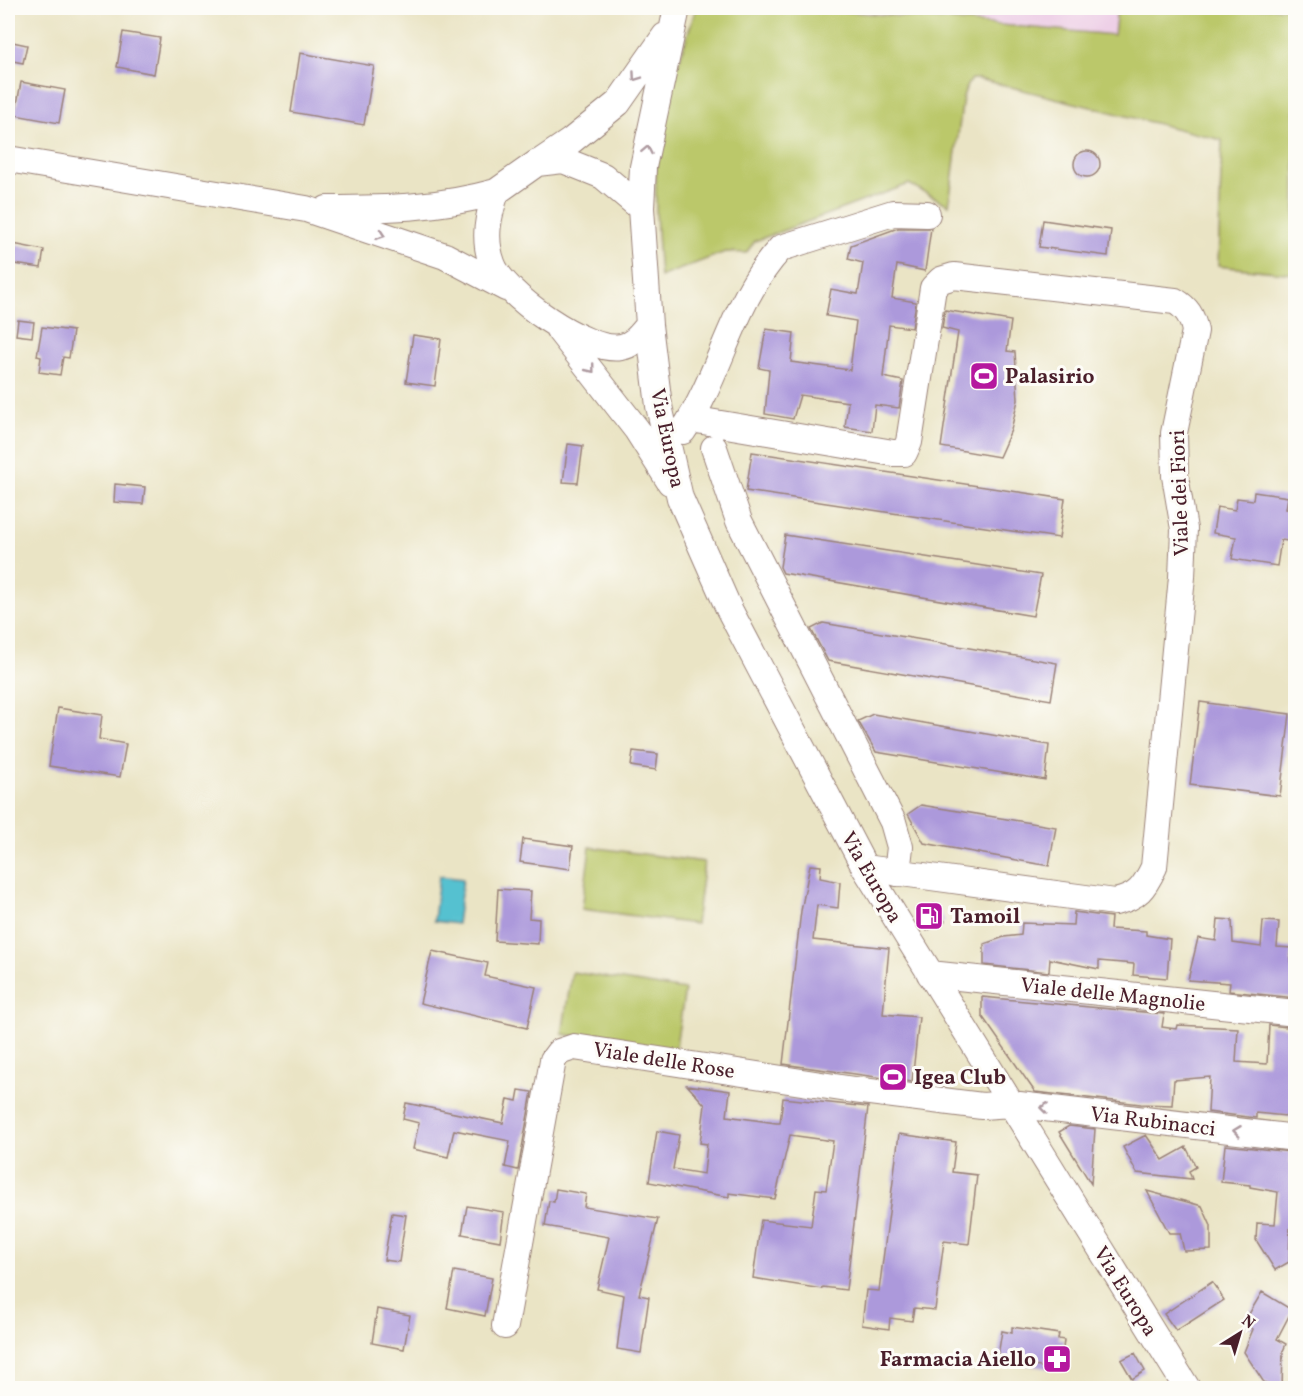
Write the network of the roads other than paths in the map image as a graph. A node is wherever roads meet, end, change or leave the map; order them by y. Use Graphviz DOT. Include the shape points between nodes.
graph roads {
  1 [pos="674,18"];
  2 [pos="8,159"];
  3 [pos="537,163"];
  4 [pos="496,192"];
  5 [pos="641,208"];
  6 [pos="306,209"];
  7 [pos="927,214"];
  8 [pos="511,291"];
  9 [pos="554,324"];
  10 [pos="649,325"];
  11 [pos="692,419"];
  12 [pos="714,448"];
  13 [pos="670,452"];
  14 [pos="680,498"];
  15 [pos="865,868"];
  16 [pos="897,873"];
  17 [pos="930,974"];
  18 [pos="1296,1013"];
  19 [pos="1011,1104"];
  20 [pos="1296,1138"];
  21 [pos="504,1326"];
  22 [pos="1187,1389"];
  1 -- 3 [label="street, one-way" via="618,103"];
  5 -- 1 [label="street, one-way" via="643,167"];
  2 -- 6 [label="street"];
  3 -- 4 [label="street"];
  3 -- 5 [label="street" via="563,160 603,176"];
  4 -- 6 [label="street" via="454,204 400,209"];
  4 -- 8 [label="street" via="486,239 492,266"];
  5 -- 10 [label="street"];
  6 -- 8 [label="street, one-way" via="445,256"];
  7 -- 11 [label="street" via="893,213 781,248 753,288"];
  8 -- 9 [label="street"];
  9 -- 10 [label="street" via="606,347 620,348 632,343"];
  9 -- 14 [label="street, one-way" via="637,430"];
  10 -- 13 [label="street, Via Europa" via="659,406"];
  11 -- 13 [label="street"];
  11 -- 16 [label="street, Viale dei Fiori" via="904,453 909,442 933,288 954,276 1175,301 1186,308 1193,320 1195,330 1174,433 1175,476 1184,529 1182,577 1154,867 1142,891 1131,899 1115,902"];
  12 -- 16 [label="street" via="739,521 894,822 900,847"];
  13 -- 14 [label="street, Via Europa"];
  14 -- 15 [label="street, Via Europa" via="729,609"];
  15 -- 16 [label="street, Viale dei Fiori"];
  15 -- 17 [label="street, Via Europa"];
  17 -- 18 [label="street, Viale delle Magnolie"];
  17 -- 19 [label="street, Via Europa"];
  20 -- 19 [label="street, Via Rubinacci, one-way"];
  19 -- 21 [label="street, Viale delle Rose" via="982,1106 854,1090 603,1049 574,1047 559,1052 552,1060"];
  19 -- 22 [label="street, Via Europa"];
}
